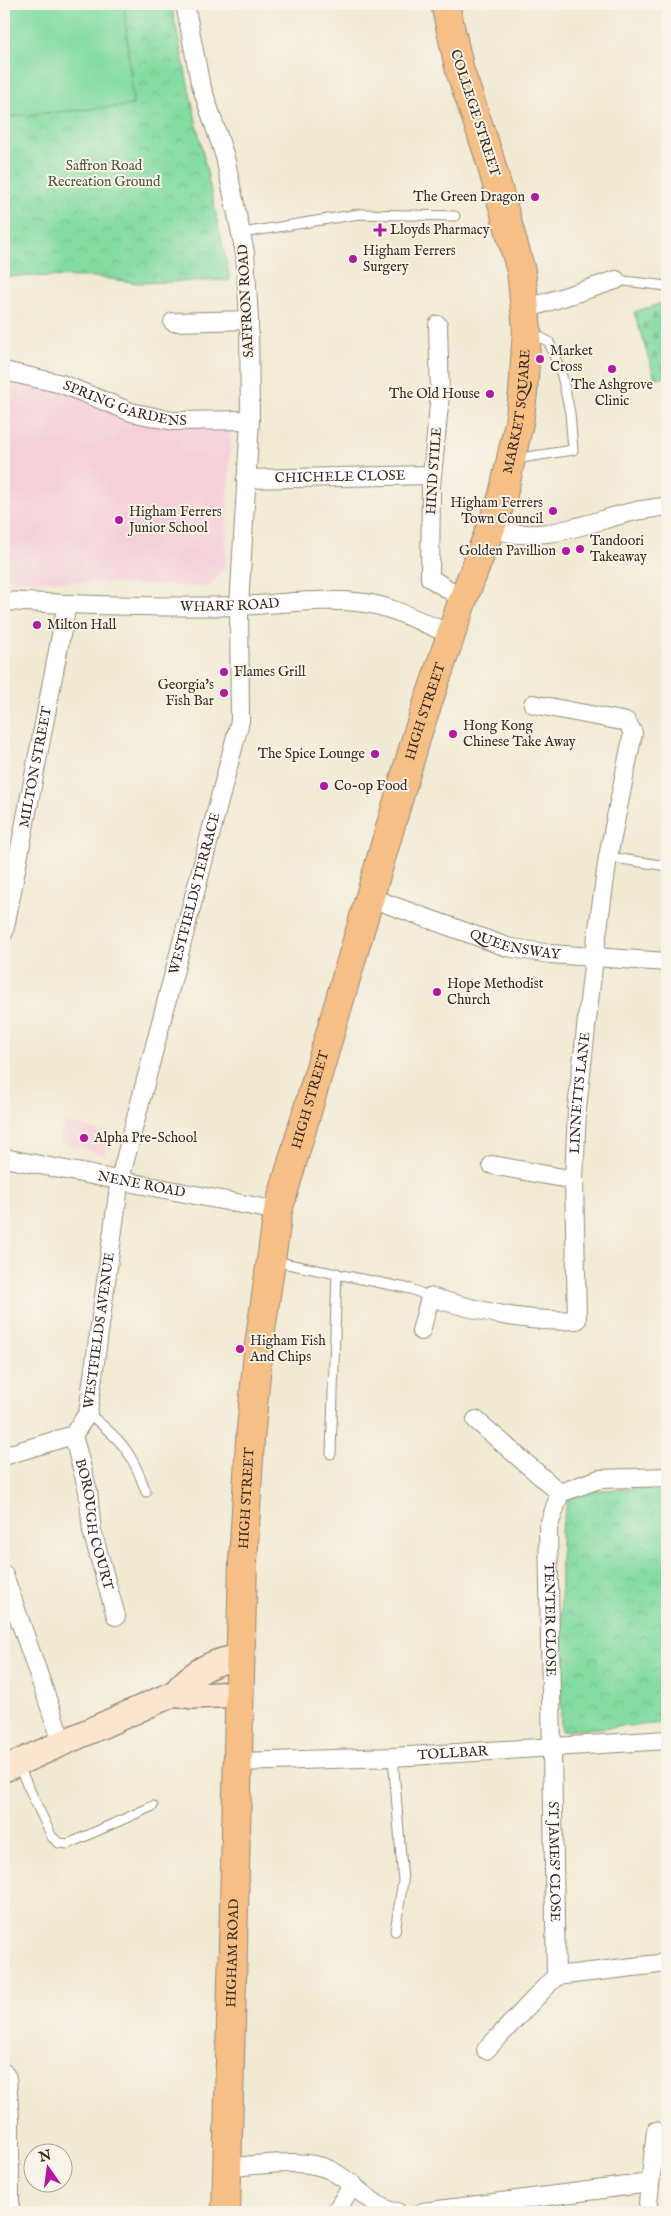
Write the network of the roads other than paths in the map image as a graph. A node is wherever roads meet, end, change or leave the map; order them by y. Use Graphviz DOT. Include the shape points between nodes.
graph roads {
  1 [pos="185,4"];
  2 [pos="445,4"];
  3 [pos="456,216"];
  4 [pos="242,233"];
  5 [pos="616,280"];
  6 [pos="667,286"];
  7 [pos="526,319"];
  8 [pos="249,320"];
  9 [pos="173,322"];
  10 [pos="438,325"];
  11 [pos="4,371"];
  12 [pos="250,420"];
  13 [pos="511,459"];
  14 [pos="432,475"];
  15 [pos="246,479"];
  16 [pos="667,506"];
  17 [pos="492,528"];
  18 [pos="463,599"];
  19 [pos="4,601"];
  20 [pos="67,604"];
  21 [pos="239,606"];
  22 [pos="451,634"];
  23 [pos="533,704"];
  24 [pos="608,857"];
  25 [pos="667,866"];
  26 [pos="368,897"];
  27 [pos="4,932"];
  28 [pos="594,957"];
  29 [pos="667,962"];
  30 [pos="4,1158"];
  31 [pos="492,1165"];
  32 [pos="120,1179"];
  33 [pos="574,1180"];
  34 [pos="278,1211"];
  35 [pos="270,1260"];
  36 [pos="337,1273"];
  37 [pos="430,1297"];
  38 [pos="421,1331"];
  39 [pos="88,1414"];
  40 [pos="476,1420"];
  41 [pos="72,1435"];
  42 [pos="331,1454"];
  43 [pos="4,1456"];
  44 [pos="667,1477"];
  45 [pos="146,1492"];
  46 [pos="560,1494"];
  47 [pos="4,1575"];
  48 [pos="116,1616"];
  49 [pos="240,1658"];
  50 [pos="175,1693"];
  51 [pos="239,1694"];
  52 [pos="667,1740"];
  53 [pos="62,1742"];
  54 [pos="551,1747"];
  55 [pos="392,1757"];
  56 [pos="238,1762"];
  57 [pos="10,1766"];
  58 [pos="153,1806"];
  59 [pos="394,1930"];
  60 [pos="667,1963"];
  61 [pos="556,1976"];
  62 [pos="486,2050"];
  63 [pos="4,2073"];
  64 [pos="656,2131"];
  65 [pos="228,2167"];
  66 [pos="650,2183"];
  67 [pos="353,2184"];
  68 [pos="648,2203"];
  69 [pos="338,2208"];
  70 [pos="8,2211"];
  71 [pos="226,2212"];
  72 [pos="397,2212"];
  73 [pos="423,2212"];
  1 -- 4 [label="street, SAFFRON ROAD" via="200,82 225,157"];
  2 -- 7 [label="main road, COLLEGE STREET" via="460,71 512,233 521,271"];
  3 -- 4 [label="lane" via="360,214"];
  4 -- 8 [label="street, SAFFRON ROAD"];
  5 -- 6 [label="lane"];
  5 -- 7 [label="street"];
  7 -- 13 [label="main road, MARKET SQUARE" via="522,400"];
  7 -- 13 [label="lane" via="549,342 562,376 573,450"];
  8 -- 9 [label="street"];
  8 -- 12 [label="street, SAFFRON ROAD"];
  10 -- 14 [label="street, HIND STILE" via="440,395"];
  11 -- 12 [label="street, SPRING GARDENS" via="62,384 131,412 173,421"];
  12 -- 15 [label="street, SAFFRON ROAD"];
  13 -- 17 [label="main road, MARKET SQUARE"];
  14 -- 15 [label="street, CHICHELE CLOSE"];
  14 -- 18 [label="street, HIND STILE" via="430,578"];
  15 -- 21 [label="street, SAFFRON ROAD"];
  16 -- 17 [label="street" via="636,511 572,530 506,533"];
  17 -- 18 [label="main road, HIGH STREET"];
  18 -- 22 [label="main road, HIGH STREET"];
  19 -- 20 [label="street, WHARF ROAD"];
  20 -- 21 [label="street, WHARF ROAD"];
  20 -- 27 [label="street, MILTON STREET"];
  21 -- 22 [label="street, WHARF ROAD" via="320,601 366,603"];
  21 -- 32 [label="street, WESTFIELDS TERRACE" via="240,721"];
  22 -- 26 [label="main road, HIGH STREET"];
  23 -- 24 [label="street, LINNETTS LANE" via="627,722 633,734"];
  24 -- 25 [label="lane"];
  24 -- 28 [label="street, LINNETTS LANE"];
  26 -- 28 [label="street, QUEENSWAY" via="507,947"];
  26 -- 34 [label="main road, HIGH STREET"];
  28 -- 29 [label="street, QUEENSWAY"];
  28 -- 33 [label="street, LINNETTS LANE" via="577,1109"];
  30 -- 32 [label="street, NENE ROAD"];
  31 -- 33 [label="street"];
  32 -- 34 [label="street, NENE ROAD"];
  32 -- 39 [label="street, WESTFIELDS AVENUE"];
  33 -- 37 [label="street, LINNETTS LANE" via="577,1320 551,1322 493,1315"];
  34 -- 35 [label="main road, HIGH STREET"];
  35 -- 36 [label="lane, LINNETTS LANE"];
  35 -- 49 [label="main road, HIGH STREET" via="250,1440"];
  36 -- 37 [label="lane, LINNETTS LANE" via="411,1289"];
  36 -- 42 [label="lane"];
  37 -- 38 [label="street"];
  39 -- 41 [label="street, WESTFIELDS AVENUE"];
  39 -- 45 [label="lane" via="126,1448 138,1467"];
  40 -- 46 [label="street"];
  41 -- 43 [label="street"];
  41 -- 48 [label="street, BOROUGH COURT" via="88,1491 92,1531"];
  44 -- 46 [label="street" via="600,1479"];
  46 -- 54 [label="street, TENTER CLOSE" via="548,1528"];
  47 -- 53 [label="street"];
  49 -- 50 [label="main road" via="226,1659 197,1672"];
  49 -- 51 [label="main road, HIGH STREET"];
  50 -- 51 [label="main road" via="192,1696"];
  50 -- 53 [label="main road"];
  51 -- 56 [label="main road, HIGHAM ROAD"];
  52 -- 54 [label="street, TOLLBAR"];
  53 -- 57 [label="main road"];
  54 -- 55 [label="street, TOLLBAR"];
  54 -- 61 [label="street, ST JAMES' CLOSE"];
  55 -- 56 [label="street, TOLLBAR"];
  55 -- 59 [label="lane" via="403,1881"];
  56 -- 65 [label="main road, HIGHAM ROAD"];
  57 -- 58 [label="lane" via="52,1837 59,1843 68,1844"];
  60 -- 61 [label="street"];
  61 -- 62 [label="street"];
  63 -- 70 [label="street" via="10,2119"];
  64 -- 66 [label="street"];
  65 -- 67 [label="street" via="316,2165"];
  65 -- 71 [label="main road, HIGHAM ROAD"];
  66 -- 68 [label="street"];
  66 -- 73 [label="street"];
  67 -- 69 [label="street"];
  67 -- 72 [label="street" via="388,2212"];
}
